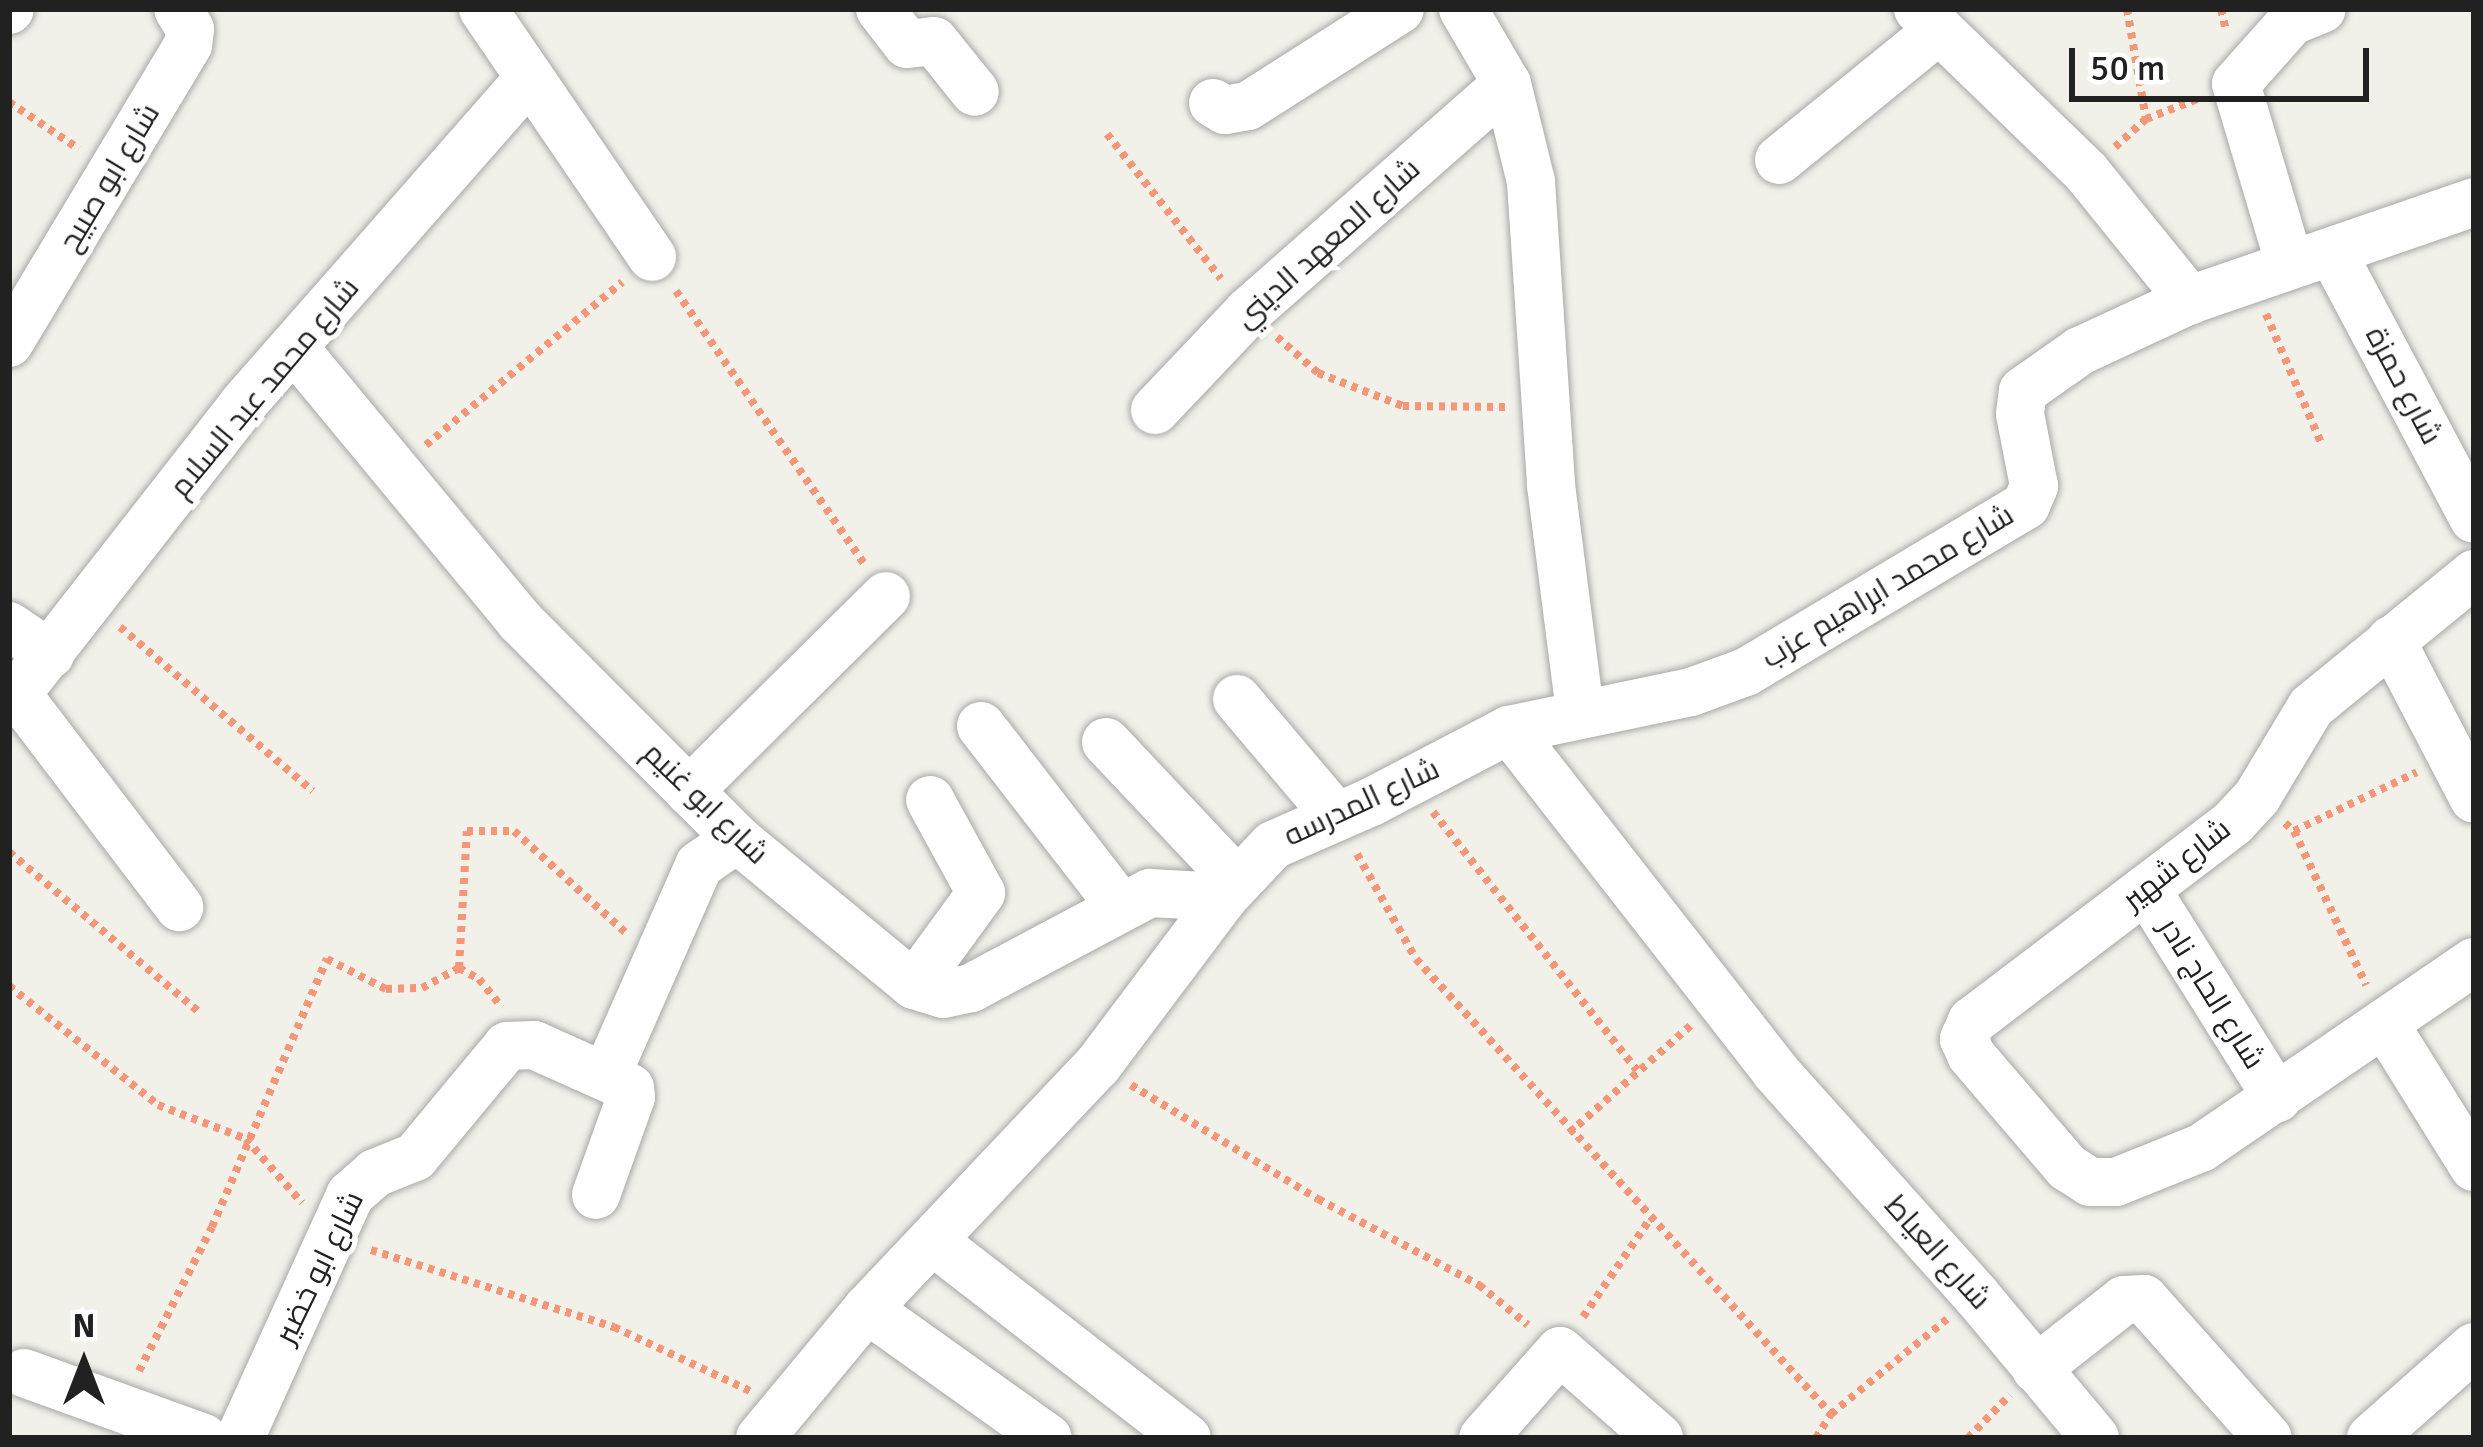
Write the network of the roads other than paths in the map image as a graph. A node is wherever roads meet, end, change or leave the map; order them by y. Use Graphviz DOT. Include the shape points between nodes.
graph roads {
  1 [pos="178,9"];
  2 [pos="483,9"];
  3 [pos="880,9"];
  4 [pos="1400,9"];
  5 [pos="1463,9"];
  6 [pos="2302,13"];
  7 [pos="1928,20"];
  8 [pos="944,25"];
  9 [pos="529,78"];
  10 [pos="1507,85"];
  11 [pos="975,92"];
  12 [pos="1213,103"];
  13 [pos="1779,160"];
  14 [pos="2474,202"];
  15 [pos="652,257"];
  16 [pos="2291,265"];
  17 [pos="2190,300"];
  18 [pos="9,344"];
  19 [pos="296,350"];
  20 [pos="1155,410"];
  21 [pos="2474,519"];
  22 [pos="2474,574"];
  23 [pos="886,596"];
  24 [pos="9,626"];
  25 [pos="2391,640"];
  26 [pos="50,654"];
  27 [pos="13,699"];
  28 [pos="1238,699"];
  29 [pos="1580,711"];
  30 [pos="981,725"];
  31 [pos="1509,730"];
  32 [pos="1106,742"];
  33 [pos="689,791"];
  34 [pos="2474,799"];
  35 [pos="930,800"];
  36 [pos="1335,815"];
  37 [pos="737,839"];
  38 [pos="1230,889"];
  39 [pos="2146,890"];
  40 [pos="179,907"];
  41 [pos="1121,908"];
  42 [pos="2474,962"];
  43 [pos="914,986"];
  44 [pos="2384,1023"];
  45 [pos="619,1082"];
  46 [pos="2276,1098"];
  47 [pos="2474,1166"];
  48 [pos="596,1195"];
  49 [pos="934,1242"];
  50 [pos="867,1309"];
  51 [pos="2474,1347"];
  52 [pos="2036,1369"];
  53 [pos="24,1372"];
  54 [pos="772,1423"];
  55 [pos="2401,1427"];
  56 [pos="204,1438"];
  57 [pos="240,1438"];
  58 [pos="1048,1438"];
  59 [pos="1187,1438"];
  60 [pos="1483,1438"];
  61 [pos="1659,1438"];
  62 [pos="2095,1438"];
  63 [pos="2268,1438"];
  1 -- 18 [label="street, شارع ابو صبيح" via="190,28 188,45"];
  2 -- 9 [label="street"];
  3 -- 8 [label="street" via="907,44"];
  4 -- 12 [label="street" via="1248,106"];
  5 -- 10 [label="street"];
  6 -- 16 [label="street, شارع حمزة" via="2236,84"];
  7 -- 13 [label="street"];
  7 -- 17 [label="street" via="2087,173"];
  8 -- 11 [label="street"];
  9 -- 15 [label="street"];
  9 -- 19 [label="street, شارع محمد عبد السلام"];
  10 -- 20 [label="street, شارع المعهد الديني" via="1248,312"];
  10 -- 29 [label="street" via="1531,182 1544,407"];
  14 -- 16 [label="street, شارع محمد ابراهيم عزب"];
  16 -- 17 [label="street, شارع محمد ابراهيم عزب"];
  16 -- 21 [label="street, شارع حمزة"];
  17 -- 29 [label="street, شارع محمد ابراهيم عزب" via="2080,351 2023,391 2034,486 2026,505 1732,678"];
  19 -- 26 [label="street, شارع محمد عبد السلام" via="244,404"];
  19 -- 33 [label="street, شارع ابو غنيم" via="520,621"];
  22 -- 25 [label="street, شارع شهير"];
  23 -- 33 [label="street"];
  24 -- 26 [label="street"];
  25 -- 34 [label="street"];
  25 -- 39 [label="street, شارع شهير" via="2311,707 2233,824"];
  26 -- 27 [label="street, شارع محمد عبد السلام"];
  27 -- 40 [label="street"];
  28 -- 36 [label="street"];
  29 -- 31 [label="street, شارع محمد ابراهيم عزب"];
  30 -- 41 [label="street"];
  31 -- 36 [label="street, شارع المدرسه"];
  31 -- 52 [label="street, شارع العياط" via="1774,1071"];
  32 -- 38 [label="street"];
  33 -- 37 [label="street, شارع ابو غنيم"];
  35 -- 43 [label="street" via="981,893"];
  36 -- 38 [label="street, شارع المدرسه" via="1273,845"];
  37 -- 43 [label="street, شارع ابو غنيم"];
  37 -- 45 [label="street" via="699,866 655,959"];
  38 -- 41 [label="street" via="1150,893"];
  38 -- 49 [label="street, شارع المدرسه" via="1098,1065"];
  39 -- 46 [label="street, شارع الحاج نادر"];
  39 -- 46 [label="street, شارع شهير" via="1972,1022 1964,1039 1971,1055 2067,1167 2090,1182 2167,1166"];
  41 -- 43 [label="street" via="971,988 943,994"];
  42 -- 44 [label="street"];
  44 -- 46 [label="street"];
  44 -- 47 [label="street"];
  45 -- 48 [label="street"];
  45 -- 57 [label="street, شارع ابو خضير" via="534,1046 507,1046 415,1156 360,1183"];
  49 -- 50 [label="street, شارع المدرسه"];
  49 -- 59 [label="street"];
  50 -- 54 [label="street, شارع المدرسه"];
  50 -- 58 [label="street"];
  51 -- 55 [label="street"];
  52 -- 62 [label="street, شارع العياط"];
  52 -- 63 [label="street" via="2125,1300 2144,1299"];
  53 -- 56 [label="street"];
  60 -- 61 [label="street" via="1560,1351"];
}
